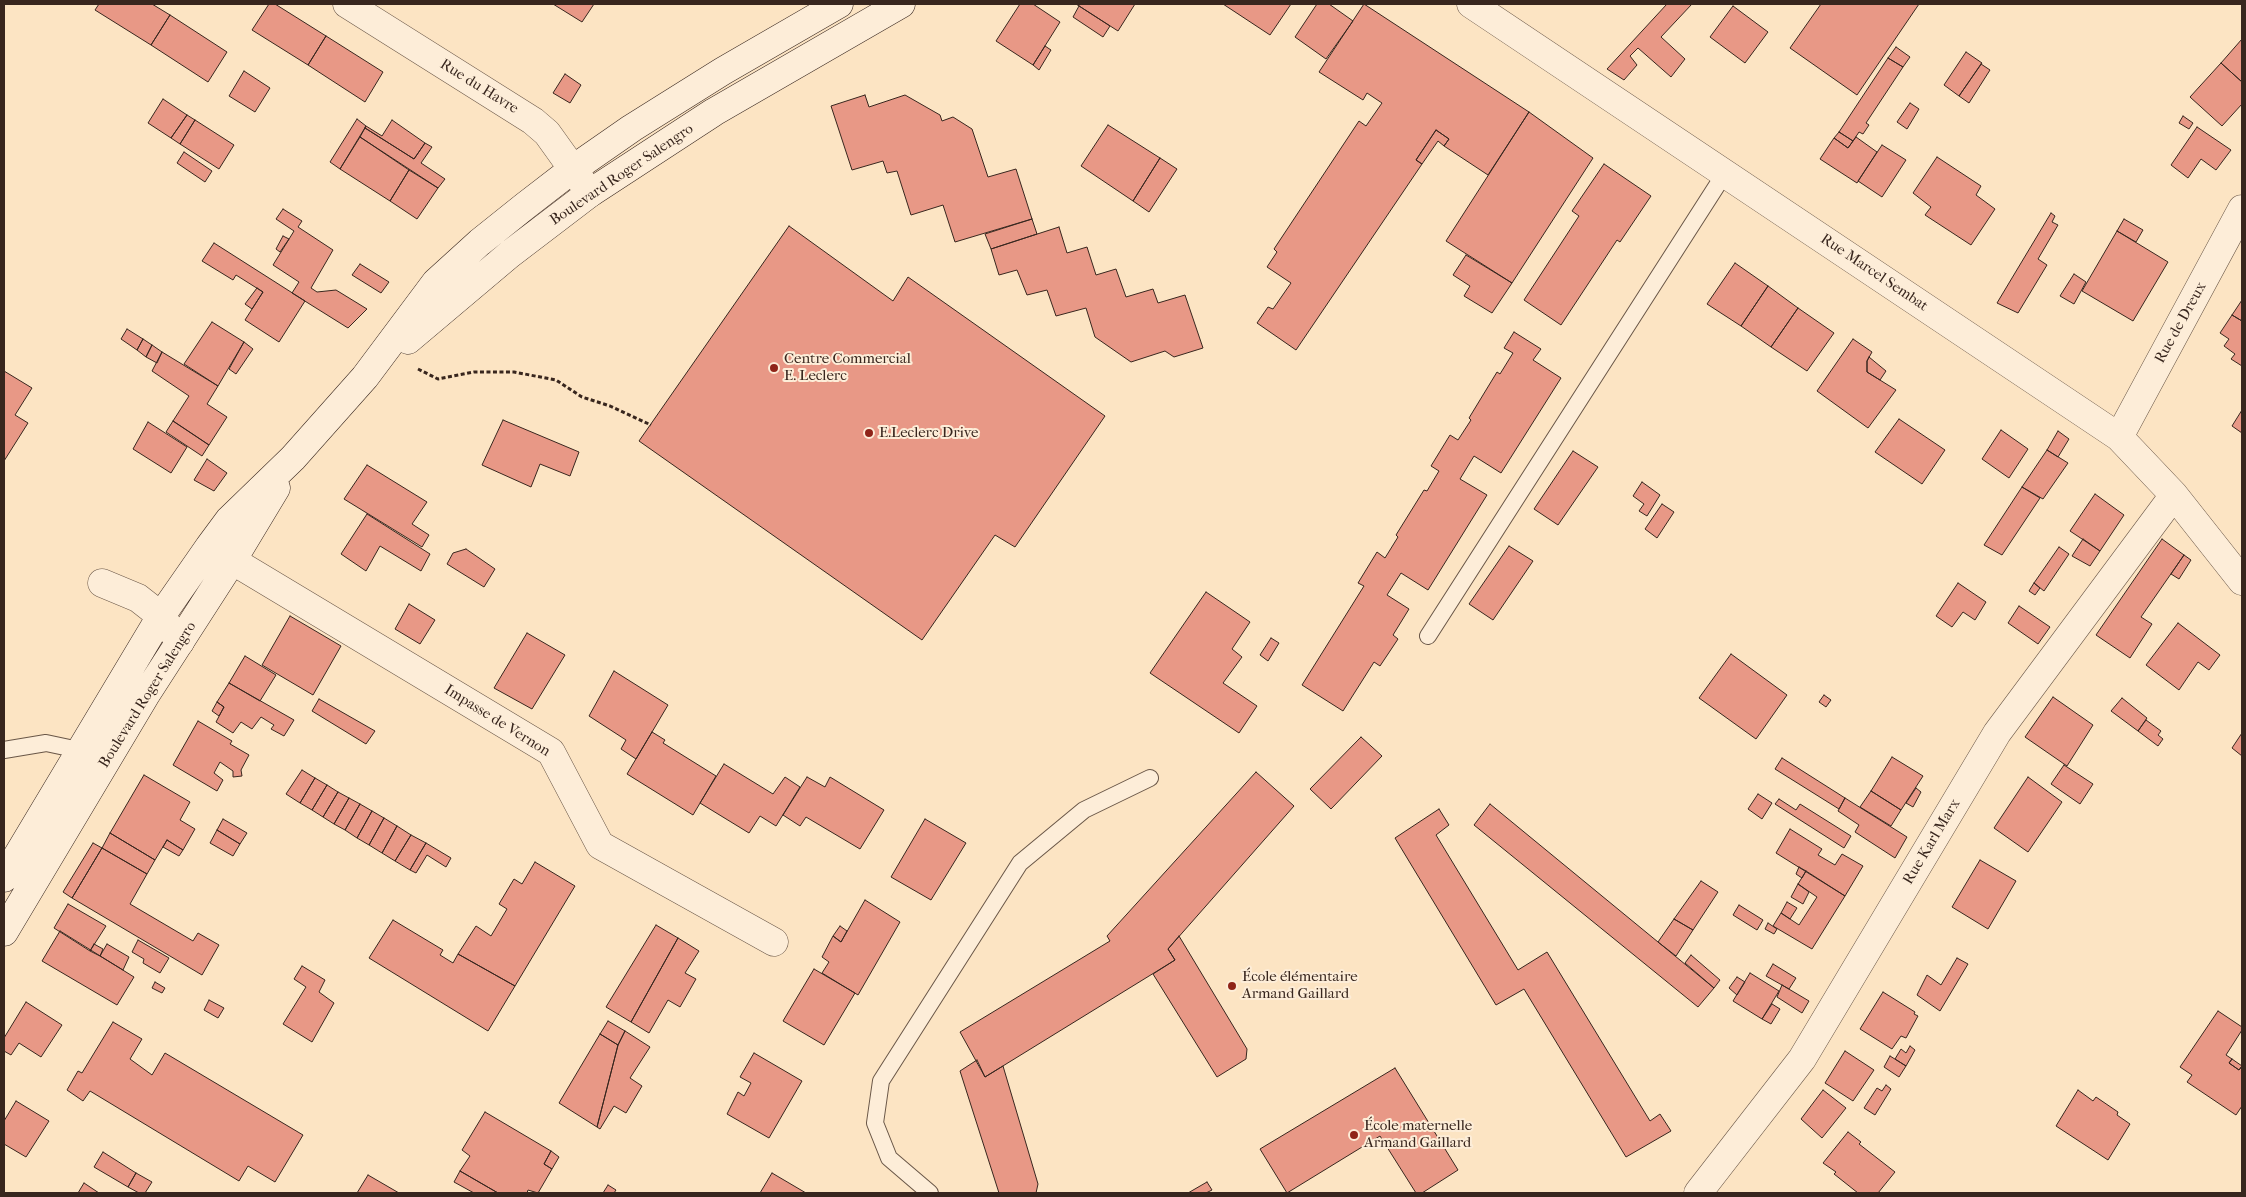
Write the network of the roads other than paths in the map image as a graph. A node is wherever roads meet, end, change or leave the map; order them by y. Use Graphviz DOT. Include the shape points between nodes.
graph roads {
  1 [pos="347,4"];
  2 [pos="839,4"];
  3 [pos="901,4"];
  4 [pos="1471,4"];
  5 [pos="573,168"];
  6 [pos="1724,173"];
  7 [pos="590,193"];
  8 [pos="2242,209"];
  9 [pos="365,377"];
  10 [pos="2119,436"];
  11 [pos="293,458"];
  12 [pos="2174,495"];
  13 [pos="209,547"];
  14 [pos="232,561"];
  15 [pos="2242,581"];
  16 [pos="102,583"];
  17 [pos="161,616"];
  18 [pos="1428,636"];
  19 [pos="180,642"];
  20 [pos="4,750"];
  21 [pos="79,750"];
  22 [pos="1150,778"];
  23 [pos="46,862"];
  24 [pos="4,878"];
  25 [pos="4,932"];
  26 [pos="774,942"];
  27 [pos="930,1193"];
  28 [pos="1698,1193"];
  1 -- 5 [label="street, Rue du Havre" via="533,121 548,133"];
  2 -- 5 [label="street, Boulevard Roger Salengro" via="715,76"];
  3 -- 7 [label="street, Boulevard Roger Salengro" via="714,112"];
  4 -- 6 [label="street, Rue Marcel Sembat"];
  5 -- 7 [label="street, Rue du Havre"];
  5 -- 9 [label="street, Boulevard Roger Salengro" via="480,242 436,282"];
  6 -- 10 [label="street, Rue Marcel Sembat"];
  6 -- 18 [label="lane"];
  7 -- 9 [label="street, Boulevard Roger Salengro" via="502,260"];
  8 -- 10 [label="street, Rue de Dreux"];
  9 -- 11 [label="street, Boulevard Roger Salengro"];
  10 -- 12 [label="street, Rue Marcel Sembat"];
  11 -- 13 [label="street, Boulevard Roger Salengro" via="229,520"];
  11 -- 14 [label="street, Boulevard Roger Salengro"];
  12 -- 15 [label="street, Rue Marcel Sembat"];
  12 -- 28 [label="street, Rue Karl Marx" via="1997,733 1802,1059"];
  13 -- 14 [label="street, Impasse de Vernon"];
  13 -- 17 [label="street, Boulevard Roger Salengro"];
  14 -- 19 [label="street, Boulevard Roger Salengro"];
  14 -- 26 [label="street, Impasse de Vernon" via="551,752 600,845"];
  16 -- 17 [label="street" via="138,598"];
  17 -- 19 [label="street"];
  17 -- 21 [label="street, Boulevard Roger Salengro"];
  19 -- 23 [label="street, Boulevard Roger Salengro"];
  20 -- 21 [label="lane" via="46,743"];
  21 -- 23 [label="street" via="86,765 49,829"];
  21 -- 24 [label="street, Boulevard Roger Salengro"];
  22 -- 27 [label="lane" via="1084,810 1020,863 881,1081 875,1123 889,1158"];
  23 -- 25 [label="street, Boulevard Roger Salengro"];
}
